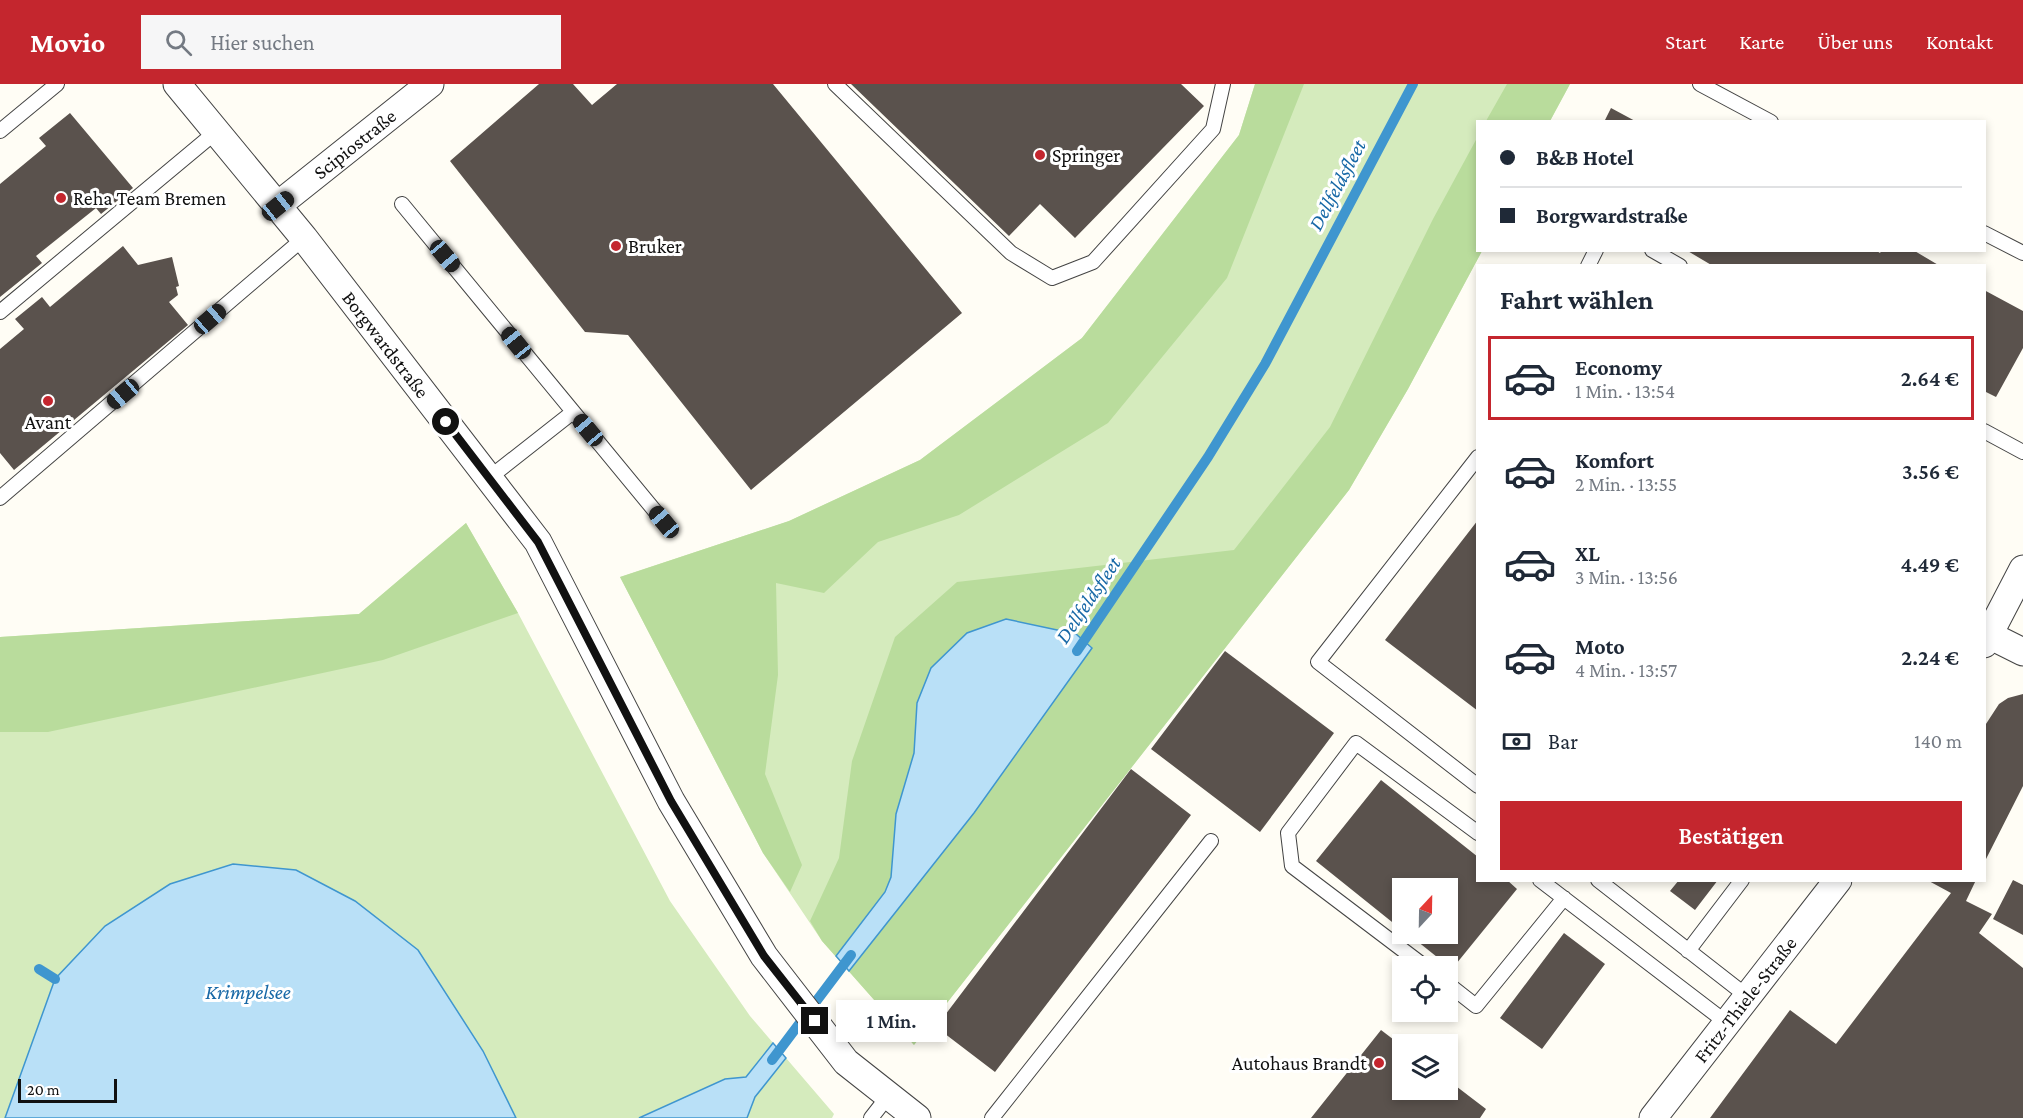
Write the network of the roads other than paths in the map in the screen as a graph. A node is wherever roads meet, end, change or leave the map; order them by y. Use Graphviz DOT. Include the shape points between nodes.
graph roads {
  1 [pos="57,84"];
  2 [pos="177,84"];
  3 [pos="430,84"];
  4 [pos="835,84"];
  5 [pos="1223,84"];
  6 [pos="1700,84"];
  7 [pos="1767,120"];
  8 [pos="0,131"];
  9 [pos="217,132"];
  10 [pos="402,204"];
  11 [pos="278,206"];
  12 [pos="1986,234"];
  13 [pos="304,238"];
  14 [pos="1656,252"];
  15 [pos="2023,253"];
  16 [pos="1677,264"];
  17 [pos="0,312"];
  18 [pos="573,412"];
  19 [pos="1986,432"];
  20 [pos="2023,452"];
  21 [pos="1476,460"];
  22 [pos="489,478"];
  23 [pos="0,498"];
  24 [pos="664,522"];
  25 [pos="2023,569"];
  26 [pos="1987,640"];
  27 [pos="2023,652"];
  28 [pos="1476,784"];
  29 [pos="1476,832"];
  30 [pos="1211,841"];
  31 [pos="1543,882"];
  32 [pos="1601,882"];
  33 [pos="1740,882"];
  34 [pos="1836,882"];
  35 [pos="1564,898"];
  36 [pos="1688,951"];
  37 [pos="1411,956"];
  38 [pos="1458,992"];
  39 [pos="1748,997"];
  40 [pos="1727,1023"];
  41 [pos="888,1095"];
  42 [pos="871,1118"];
  43 [pos="917,1118"];
  44 [pos="992,1118"];
  45 [pos="1653,1118"];
  1 -- 8 [label="lane"];
  2 -- 9 [label="street, Borgwardstraße"];
  3 -- 11 [label="street, Scipiostraße"];
  4 -- 5 [label="lane" via="1011,253 1052,278 1093,262 1213,129"];
  6 -- 7 [label="lane"];
  9 -- 11 [label="street, Borgwardstraße"];
  9 -- 17 [label="lane"];
  10 -- 18 [label="lane"];
  11 -- 13 [label="street, Borgwardstraße"];
  12 -- 15 [label="lane"];
  13 -- 22 [label="street, Borgwardstraße"];
  13 -- 23 [label="lane"];
  14 -- 16 [label="lane"];
  18 -- 22 [label="lane"];
  18 -- 24 [label="lane"];
  19 -- 20 [label="lane"];
  21 -- 28 [label="lane" via="1318,662"];
  22 -- 41 [label="street, Borgwardstraße" via="538,542 671,801 764,956 841,1056"];
  25 -- 26 [label="street"];
  26 -- 27 [label="street"];
  29 -- 37 [label="lane" via="1356,743 1288,833 1292,866"];
  30 -- 44 [label="lane"];
  31 -- 35 [label="lane"];
  32 -- 36 [label="lane"];
  33 -- 36 [label="lane"];
  34 -- 39 [label="street, Fritz-Thiele-Straße"];
  35 -- 38 [label="lane" via="1476,1006"];
  35 -- 40 [label="lane"];
  36 -- 39 [label="lane"];
  39 -- 40 [label="street, Fritz-Thiele-Straße"];
  40 -- 45 [label="street, Fritz-Thiele-Straße"];
  41 -- 42 [label="lane"];
  41 -- 43 [label="street, Borgwardstraße"];
}
